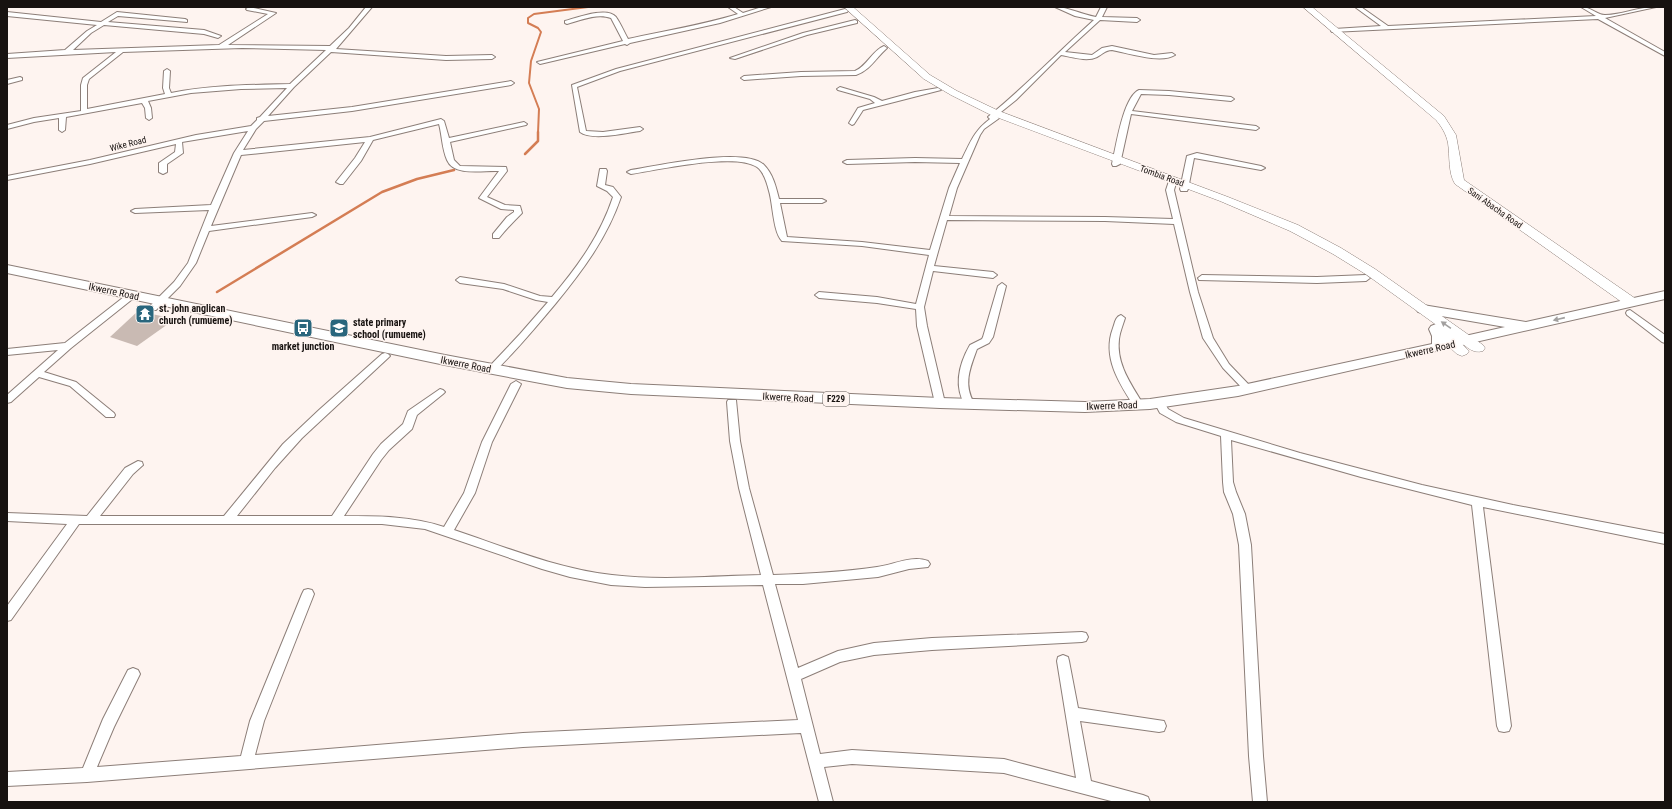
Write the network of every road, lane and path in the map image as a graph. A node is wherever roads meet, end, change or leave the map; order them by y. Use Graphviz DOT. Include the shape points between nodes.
graph roads {
  1 [pos="369,7"];
  2 [pos="731,7"];
  3 [pos="768,7"];
  4 [pos="1058,7"];
  5 [pos="1104,7"];
  6 [pos="1307,7"];
  7 [pos="1358,7"];
  8 [pos="1584,7"];
  9 [pos="1653,7"];
  10 [pos="844,8"];
  11 [pos="249,9"];
  12 [pos="7,14"];
  13 [pos="742,15"];
  14 [pos="1601,18"];
  15 [pos="1098,19"];
  16 [pos="1138,20"];
  17 [pos="185,21"];
  18 [pos="566,22"];
  19 [pos="855,22"];
  20 [pos="101,24"];
  21 [pos="1387,28"];
  22 [pos="1334,31"];
  23 [pos="218,36"];
  24 [pos="627,42"];
  25 [pos="220,47"];
  26 [pos="884,48"];
  27 [pos="331,49"];
  28 [pos="122,50"];
  29 [pos="67,52"];
  30 [pos="1060,53"];
  31 [pos="1665,54"];
  32 [pos="1172,55"];
  33 [pos="7,56"];
  34 [pos="492,58"];
  35 [pos="733,58"];
  36 [pos="540,62"];
  37 [pos="167,71"];
  38 [pos="744,78"];
  39 [pos="20,79"];
  40 [pos="7,82"];
  41 [pos="511,83"];
  42 [pos="292,86"];
  43 [pos="840,89"];
  44 [pos="938,90"];
  45 [pos="169,95"];
  46 [pos="1231,99"];
  47 [pos="144,100"];
  48 [pos="880,103"];
  49 [pos="84,112"];
  50 [pos="1128,112"];
  51 [pos="63,115"];
  52 [pos="994,116"];
  53 [pos="149,118"];
  54 [pos="259,119"];
  55 [pos="852,123"];
  56 [pos="524,124"];
  57 [pos="7,127"];
  58 [pos="253,128"];
  59 [pos="1256,128"];
  60 [pos="640,129"];
  61 [pos="62,130"];
  62 [pos="370,140"];
  63 [pos="179,141"];
  64 [pos="447,141"];
  65 [pos="238,153"];
  66 [pos="965,160"];
  67 [pos="1116,161"];
  68 [pos="846,162"];
  69 [pos="1261,168"];
  70 [pos="603,171"];
  71 [pos="163,172"];
  72 [pos="631,172"];
  73 [pos="7,178"];
  74 [pos="340,182"];
  75 [pos="1172,182"];
  76 [pos="1185,187"];
  77 [pos="776,201"];
  78 [pos="822,201"];
  79 [pos="214,207"];
  80 [pos="135,211"];
  81 [pos="312,215"];
  82 [pos="945,218"];
  83 [pos="1178,222"];
  84 [pos="205,229"];
  85 [pos="496,236"];
  86 [pos="933,253"];
  87 [pos="929,268"];
  88 [pos="7,269"];
  89 [pos="993,276"];
  90 [pos="7,278"];
  91 [pos="1202,278"];
  92 [pos="1366,278"];
  93 [pos="460,280"];
  94 [pos="1002,286"];
  95 [pos="819,295"];
  96 [pos="1665,295"];
  97 [pos="128,299"];
  98 [pos="554,300"];
  99 [pos="1665,304"];
  100 [pos="157,305"];
  101 [pos="920,307"];
  102 [pos="1631,308"];
  103 [pos="1423,309"];
  104 [pos="1121,318"];
  105 [pos="1525,326"];
  106 [pos="1436,329"];
  107 [pos="1665,340"];
  108 [pos="68,346"];
  109 [pos="1466,346"];
  110 [pos="1438,347"];
  111 [pos="7,352"];
  112 [pos="385,356"];
  113 [pos="491,370"];
  114 [pos="38,374"];
  115 [pos="516,384"];
  116 [pos="1248,389"];
  117 [pos="440,392"];
  118 [pos="7,400"];
  119 [pos="732,402"];
  120 [pos="940,404"];
  121 [pos="970,404"];
  122 [pos="1138,404"];
  123 [pos="1162,407"];
  124 [pos="110,415"];
  125 [pos="1226,434"];
  126 [pos="138,466"];
  127 [pos="1477,502"];
  128 [pos="7,517"];
  129 [pos="336,519"];
  130 [pos="76,520"];
  131 [pos="90,520"];
  132 [pos="227,520"];
  133 [pos="447,532"];
  134 [pos="1665,539"];
  135 [pos="924,564"];
  136 [pos="770,580"];
  137 [pos="308,594"];
  138 [pos="8,614"];
  139 [pos="1082,637"];
  140 [pos="1063,661"];
  141 [pos="134,674"];
  142 [pos="794,676"];
  143 [pos="1072,713"];
  144 [pos="807,726"];
  145 [pos="1159,726"];
  146 [pos="1504,726"];
  147 [pos="816,761"];
  148 [pos="247,762"];
  149 [pos="87,775"];
  150 [pos="7,779"];
  151 [pos="1086,787"];
  152 [pos="826,802"];
  153 [pos="1143,802"];
  154 [pos="1260,802"];
  1 -- 27 [label="street"];
  2 -- 13 [label="street"];
  3 -- 13 [label="street"];
  4 -- 15 [label="street"];
  5 -- 15 [label="street"];
  6 -- 22 [label="main road, Sani Abacha Road"];
  7 -- 21 [label="street"];
  8 -- 14 [label="street"];
  9 -- 14 [label="street"];
  10 -- 19 [label="main road, Tombia Road"];
  10 -- 52 [label="main road, Tombia Road" via="927,77"];
  10 -- 60 [label="street" via="618,70 574,86 583,132 587,134"];
  11 -- 25 [label="street" via="273,14"];
  12 -- 20 [label="street"];
  13 -- 24 [label="street"];
  14 -- 21 [label="street"];
  14 -- 31 [label="street"];
  15 -- 16 [label="street"];
  15 -- 30 [label="street"];
  17 -- 20 [label="street" via="120,14"];
  18 -- 24 [label="street" via="609,15 613,17"];
  19 -- 26 [label="main road, Tombia Road"];
  19 -- 35 [label="street" via="805,34"];
  20 -- 23 [label="street" via="204,32"];
  20 -- 29 [label="street"];
  21 -- 22 [label="street"];
  22 -- 102 [label="main road, Sani Abacha Road" via="1448,127 1452,135 1460,182"];
  24 -- 36 [label="street"];
  25 -- 27 [label="street"];
  25 -- 28 [label="street"];
  26 -- 38 [label="street" via="861,72"];
  26 -- 44 [label="main road, Tombia Road"];
  27 -- 34 [label="street" via="446,58"];
  27 -- 42 [label="street"];
  28 -- 29 [label="street"];
  28 -- 49 [label="street" via="86,78"];
  29 -- 33 [label="street"];
  30 -- 32 [label="street" via="1088,57 1095,56 1105,48 1112,48 1154,56"];
  30 -- 52 [label="street"];
  37 -- 45 [label="street" via="166,88"];
  39 -- 40 [label="street"];
  41 -- 54 [label="street" via="352,109"];
  42 -- 45 [label="street" via="222,88"];
  42 -- 54 [label="street"];
  43 -- 48 [label="street" via="872,98"];
  44 -- 48 [label="street"];
  44 -- 52 [label="main road, Tombia Road" via="967,106"];
  45 -- 47 [label="street"];
  46 -- 50 [label="street" via="1139,92 1135,95"];
  47 -- 49 [label="street"];
  47 -- 53 [label="street"];
  48 -- 55 [label="street" via="860,109"];
  49 -- 51 [label="street"];
  50 -- 59 [label="street"];
  50 -- 67 [label="street"];
  51 -- 57 [label="street"];
  51 -- 61 [label="street"];
  52 -- 66 [label="street" via="976,136"];
  52 -- 67 [label="main road, Tombia Road"];
  54 -- 58 [label="street"];
  56 -- 64 [label="street"];
  58 -- 63 [label="street, Wike Road"];
  58 -- 65 [label="street"];
  62 -- 64 [label="street" via="440,121"];
  62 -- 65 [label="street"];
  62 -- 74 [label="street"];
  63 -- 71 [label="street" via="179,153 163,163"];
  63 -- 73 [label="street, Wike Road"];
  64 -- 85 [label="street" via="450,160 454,166 461,169 503,169 483,198 504,207 517,208 518,213"];
  65 -- 79 [label="street"];
  66 -- 68 [label="street"];
  66 -- 82 [label="street" via="953,188"];
  67 -- 75 [label="main road, Tombia Road"];
  69 -- 76 [label="street" via="1191,156"];
  70 -- 98 [label="street" via="601,186 610,189 617,197 609,220 602,236 576,275"];
  72 -- 77 [label="street" via="710,160 744,159 761,166"];
  75 -- 76 [label="main road, Tombia Road"];
  75 -- 83 [label="street" via="1170,190"];
  76 -- 92 [label="main road, Tombia Road" via="1302,238"];
  76 -- 103 [label="main road, Tombia Road" via="1273,218 1316,239 1371,272"];
  77 -- 78 [label="street"];
  77 -- 86 [label="street" via="782,236 785,239 862,244"];
  79 -- 80 [label="street"];
  79 -- 84 [label="street"];
  81 -- 84 [label="street"];
  82 -- 83 [label="street"];
  82 -- 86 [label="street"];
  83 -- 116 [label="street" via="1194,292 1208,338 1226,366"];
  84 -- 100 [label="street" via="192,263"];
  86 -- 87 [label="street"];
  87 -- 89 [label="street"];
  87 -- 101 [label="street"];
  88 -- 97 [label="main road, Ikwerre Road / F229"];
  90 -- 97 [label="main road, Ikwerre Road / F229"];
  91 -- 92 [label="street"];
  92 -- 106 [label="main road, Tombia Road"];
  93 -- 98 [label="street"];
  94 -- 121 [label="street" via="988,337 986,341 973,347 963,376 964,396"];
  95 -- 101 [label="street"];
  96 -- 102 [label="main road, Ikwerre Road / F229"];
  97 -- 100 [label="main road, Ikwerre Road / F229"];
  97 -- 108 [label="street"];
  98 -- 113 [label="street" via="529,331"];
  99 -- 102 [label="main road, Ikwerre Road / F229"];
  100 -- 112 [label="main road, Ikwerre Road / F229"];
  100 -- 113 [label="main road, Ikwerre Road / F229"];
  101 -- 120 [label="street"];
  102 -- 105 [label="main road, Ikwerre Road / F229, one-way"];
  102 -- 107 [label="street"];
  102 -- 109 [label="main road, Ikwerre Road / F229"];
  103 -- 105 [label="main road"];
  109 -- 103 [label="main road, Tombia Road, one-way"];
  104 -- 122 [label="street" via="1114,340 1115,363 1122,380"];
  105 -- 109 [label="main road, Ikwerre Road / F229"];
  106 -- 109 [label="main road, Tombia Road"];
  106 -- 110 [label="main road" via="1441,341"];
  108 -- 111 [label="street"];
  108 -- 114 [label="street"];
  109 -- 110 [label="main road, Ikwerre Road / F229"];
  109 -- 123 [label="main road, Ikwerre Road / F229" via="1247,400"];
  110 -- 116 [label="main road, Ikwerre Road / F229"];
  112 -- 115 [label="main road, Ikwerre Road / F229"];
  112 -- 132 [label="street" via="324,410 288,447"];
  113 -- 120 [label="main road, Ikwerre Road / F229" via="567,383 631,389"];
  114 -- 118 [label="street"];
  114 -- 124 [label="street" via="73,384"];
  115 -- 119 [label="main road, Ikwerre Road / F229" via="602,396"];
  115 -- 133 [label="street" via="488,442 469,493"];
  116 -- 123 [label="main road, Ikwerre Road / F229"];
  117 -- 129 [label="street" via="412,413 408,426 376,457"];
  119 -- 123 [label="main road, Ikwerre Road / F229" via="1087,416 1113,416"];
  119 -- 136 [label="street" via="735,441 744,488"];
  120 -- 121 [label="main road, Ikwerre Road / F229"];
  121 -- 122 [label="main road, Ikwerre Road / F229"];
  122 -- 123 [label="main road, Ikwerre Road / F229"];
  123 -- 125 [label="street" via="1180,420"];
  125 -- 127 [label="street" via="1337,467"];
  125 -- 154 [label="street" via="1228,482 1239,514 1245,545"];
  126 -- 131 [label="street" via="129,471"];
  127 -- 134 [label="street"];
  127 -- 146 [label="street"];
  128 -- 130 [label="street"];
  129 -- 132 [label="street"];
  129 -- 133 [label="street" via="382,520 425,525"];
  130 -- 131 [label="street"];
  130 -- 138 [label="street"];
  131 -- 132 [label="street"];
  133 -- 136 [label="street" via="542,564 612,580"];
  135 -- 136 [label="street" via="909,564 878,572 840,577"];
  136 -- 142 [label="street"];
  137 -- 148 [label="street" via="257,721"];
  139 -- 142 [label="street" via="874,649 838,657"];
  140 -- 143 [label="street"];
  141 -- 149 [label="street" via="108,724"];
  142 -- 144 [label="street"];
  143 -- 145 [label="street"];
  143 -- 151 [label="street"];
  144 -- 147 [label="street"];
  144 -- 148 [label="street" via="523,740"];
  147 -- 151 [label="street" via="852,757 1004,766"];
  147 -- 152 [label="street"];
  148 -- 149 [label="street"];
  149 -- 150 [label="street"];
  151 -- 153 [label="street"];
}
